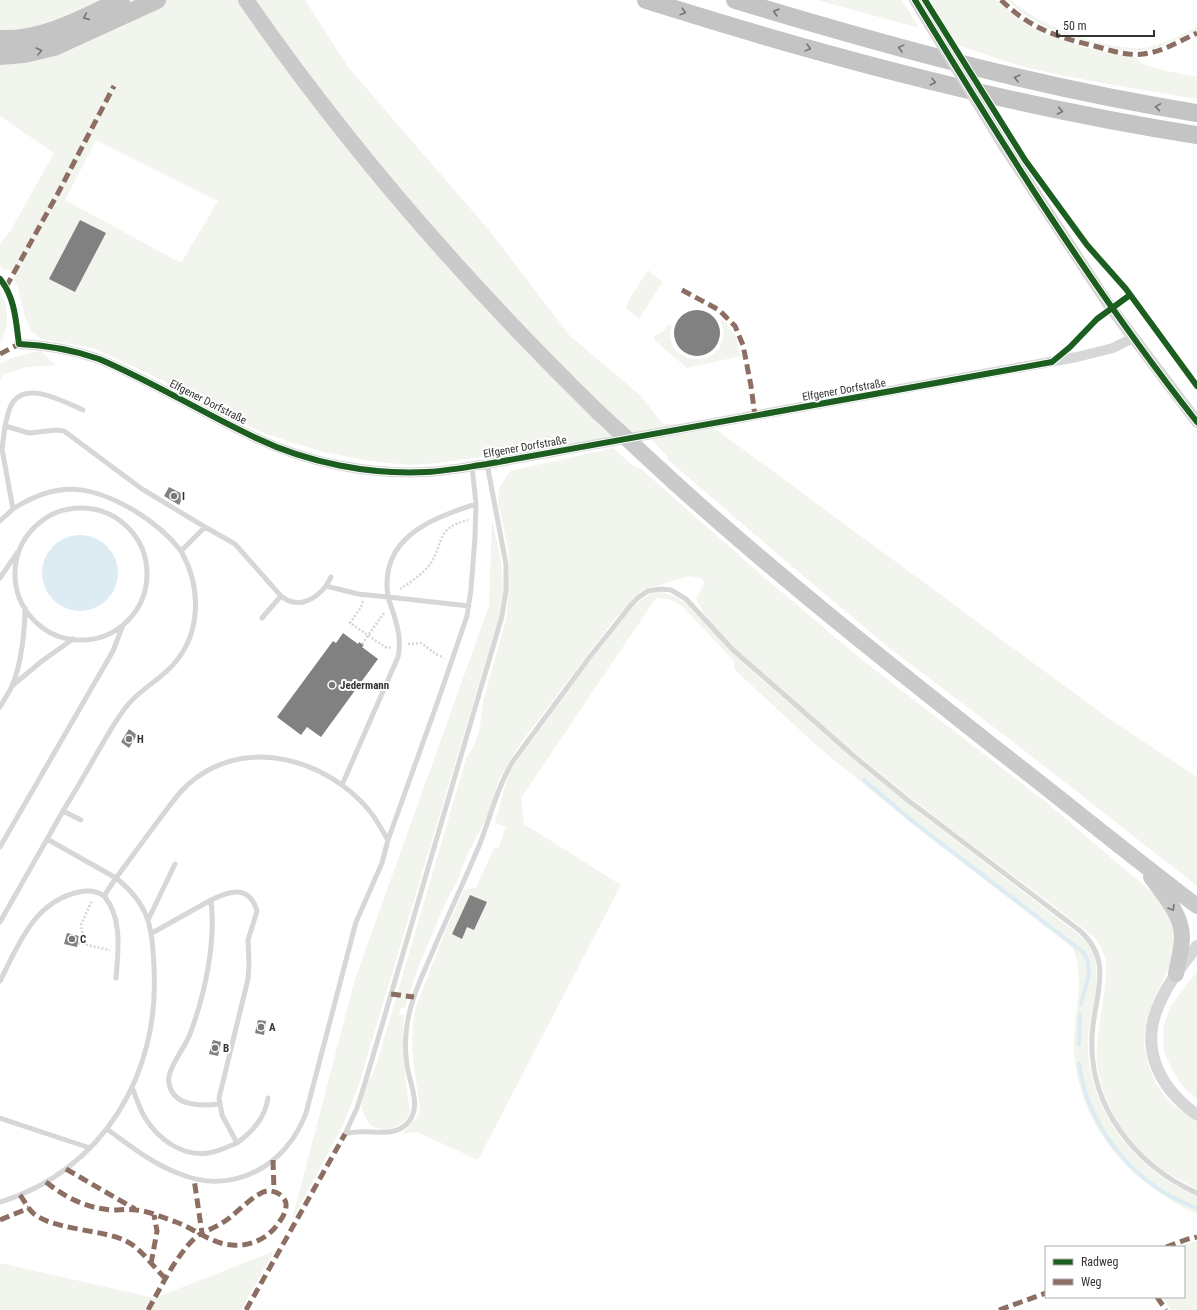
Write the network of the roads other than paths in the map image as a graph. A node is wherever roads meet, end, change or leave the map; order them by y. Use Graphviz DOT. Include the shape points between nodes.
graph roads {
  1 [pos="121,0"];
  2 [pos="157,0"];
  3 [pos="246,0"];
  4 [pos="646,0"];
  5 [pos="735,0"];
  6 [pos="915,0"];
  7 [pos="0,39"];
  8 [pos="0,56"];
  9 [pos="1197,113"];
  10 [pos="1197,135"];
  11 [pos="1133,338"];
  12 [pos="19,344"];
  13 [pos="83,410"];
  14 [pos="1197,422"];
  15 [pos="5,426"];
  16 [pos="487,464"];
  17 [pos="472,466"];
  18 [pos="476,504"];
  19 [pos="13,509"];
  20 [pos="0,521"];
  21 [pos="205,527"];
  22 [pos="20,549"];
  23 [pos="181,551"];
  24 [pos="331,577"];
  25 [pos="0,578"];
  26 [pos="326,586"];
  27 [pos="281,596"];
  28 [pos="388,597"];
  29 [pos="469,606"];
  30 [pos="25,608"];
  31 [pos="262,618"];
  32 [pos="124,624"];
  33 [pos="73,639"];
  34 [pos="12,687"];
  35 [pos="0,707"];
  36 [pos="342,785"];
  37 [pos="63,811"];
  38 [pos="81,820"];
  39 [pos="47,839"];
  40 [pos="388,840"];
  41 [pos="0,847"];
  42 [pos="175,864"];
  43 [pos="1142,864"];
  44 [pos="116,878"];
  45 [pos="104,896"];
  46 [pos="211,900"];
  47 [pos="1197,906"];
  48 [pos="148,918"];
  49 [pos="0,922"];
  50 [pos="152,933"];
  51 [pos="1197,946"];
  52 [pos="1176,974"];
  53 [pos="116,978"];
  54 [pos="0,981"];
  55 [pos="132,1087"];
  56 [pos="268,1098"];
  57 [pos="219,1104"];
  58 [pos="1197,1115"];
  59 [pos="0,1118"];
  60 [pos="107,1129"];
  61 [pos="237,1143"];
  62 [pos="90,1148"];
  63 [pos="1197,1194"];
  64 [pos="0,1202"];
  1 -- 7 [label="highway, one-way" via="46,33 16,39"];
  8 -- 2 [label="highway, one-way" via="54,47"];
  3 -- 43 [label="main road, bridge" via="318,98 416,219 480,292 598,412 753,552"];
  4 -- 10 [label="highway, one-way" via="763,36 910,76 1068,112"];
  9 -- 5 [label="highway, one-way" via="1074,91 1005,75"];
  6 -- 11 [label="street, bridge" via="1004,146"];
  11 -- 14 [label="street"];
  11 -- 16 [label="street, Elfgener Dorfstraße" via="1113,348 1077,357"];
  12 -- 17 [label="street, Elfgener Dorfstraße" via="53,347 99,359 257,439 304,457 351,467 398,472 428,472"];
  13 -- 15 [label="lane" via="47,396 26,393 11,404"];
  15 -- 19 [label="lane" via="2,448"];
  15 -- 21 [label="lane" via="29,433 57,430 66,432 142,489"];
  16 -- 17 [label="street, Elfgener Dorfstraße"];
  16 -- 63 [label="lane" via="506,564 502,616 363,1089 345,1134 359,1131 393,1132 403,1128 412,1118 414,1100 407,1066 406,1031 413,999 479,846 507,771 631,605 648,591 664,589 686,599 748,664 864,765 1090,941 1097,954 1100,970 1092,1051 1096,1078 1104,1102 1120,1132 1142,1158 1169,1179"];
  17 -- 18 [label="lane"];
  18 -- 28 [label="lane" via="437,518 409,535 395,553 387,570"];
  18 -- 29 [label="lane"];
  19 -- 20 [label="lane"];
  19 -- 23 [label="lane" via="31,498 51,491 92,491 120,502 152,521"];
  21 -- 23 [label="lane"];
  21 -- 27 [label="lane" via="235,544"];
  22 -- 25 [label="lane"];
  22 -- 30 [label="lane" via="15,579 18,594"];
  22 -- 32 [label="lane" via="31,530 39,523 68,509 100,510 120,520 141,545 145,555 147,576 146,587 138,607"];
  23 -- 37 [label="lane" via="190,569 195,588 195,619 188,642 170,668 124,709"];
  24 -- 26 [label="lane"];
  26 -- 27 [label="lane" via="314,598 300,602 287,601"];
  26 -- 28 [label="lane" via="358,594"];
  27 -- 31 [label="lane"];
  28 -- 29 [label="lane"];
  28 -- 36 [label="lane" via="399,635 398,657"];
  29 -- 40 [label="lane"];
  30 -- 33 [label="lane" via="46,629"];
  30 -- 34 [label="lane" via="22,645"];
  32 -- 33 [label="lane" via="95,638"];
  32 -- 41 [label="lane" via="113,651"];
  33 -- 34 [label="lane" via="33,667"];
  34 -- 35 [label="lane"];
  36 -- 40 [label="lane" via="368,809"];
  36 -- 44 [label="lane" via="311,766 278,758 244,758 221,764 207,770 185,787"];
  37 -- 38 [label="lane"];
  37 -- 39 [label="lane"];
  39 -- 44 [label="lane"];
  39 -- 49 [label="lane"];
  40 -- 60 [label="lane" via="382,863 353,932 306,1114 288,1146 268,1164 251,1174 232,1179 201,1180 181,1175 163,1166"];
  42 -- 48 [label="lane"];
  43 -- 47 [label="main road"];
  43 -- 52 [label="main road, one-way" via="1179,922 1182,936"];
  44 -- 45 [label="lane"];
  44 -- 48 [label="lane" via="141,903"];
  45 -- 53 [label="lane" via="111,906 117,930"];
  45 -- 54 [label="lane" via="96,892 79,892 56,900 43,909 30,924"];
  46 -- 50 [label="lane"];
  46 -- 57 [label="lane" via="212,936 204,985 190,1034 170,1069 168,1081 172,1092 182,1101 197,1105"];
  46 -- 57 [label="lane" via="229,892 239,892 250,898 256,911 248,940 248,979"];
  48 -- 50 [label="lane"];
  50 -- 55 [label="lane" via="155,975 153,1012 144,1055"];
  51 -- 52 [label="street"];
  52 -- 58 [label="street" via="1160,1001 1154,1018 1152,1052 1156,1067 1166,1086"];
  55 -- 60 [label="lane" via="121,1110"];
  55 -- 61 [label="lane" via="149,1123 175,1147 206,1154"];
  56 -- 61 [label="lane" via="261,1119 252,1131"];
  57 -- 61 [label="lane"];
  59 -- 62 [label="lane"];
  60 -- 62 [label="lane"];
  62 -- 64 [label="lane" via="55,1177"];
}
